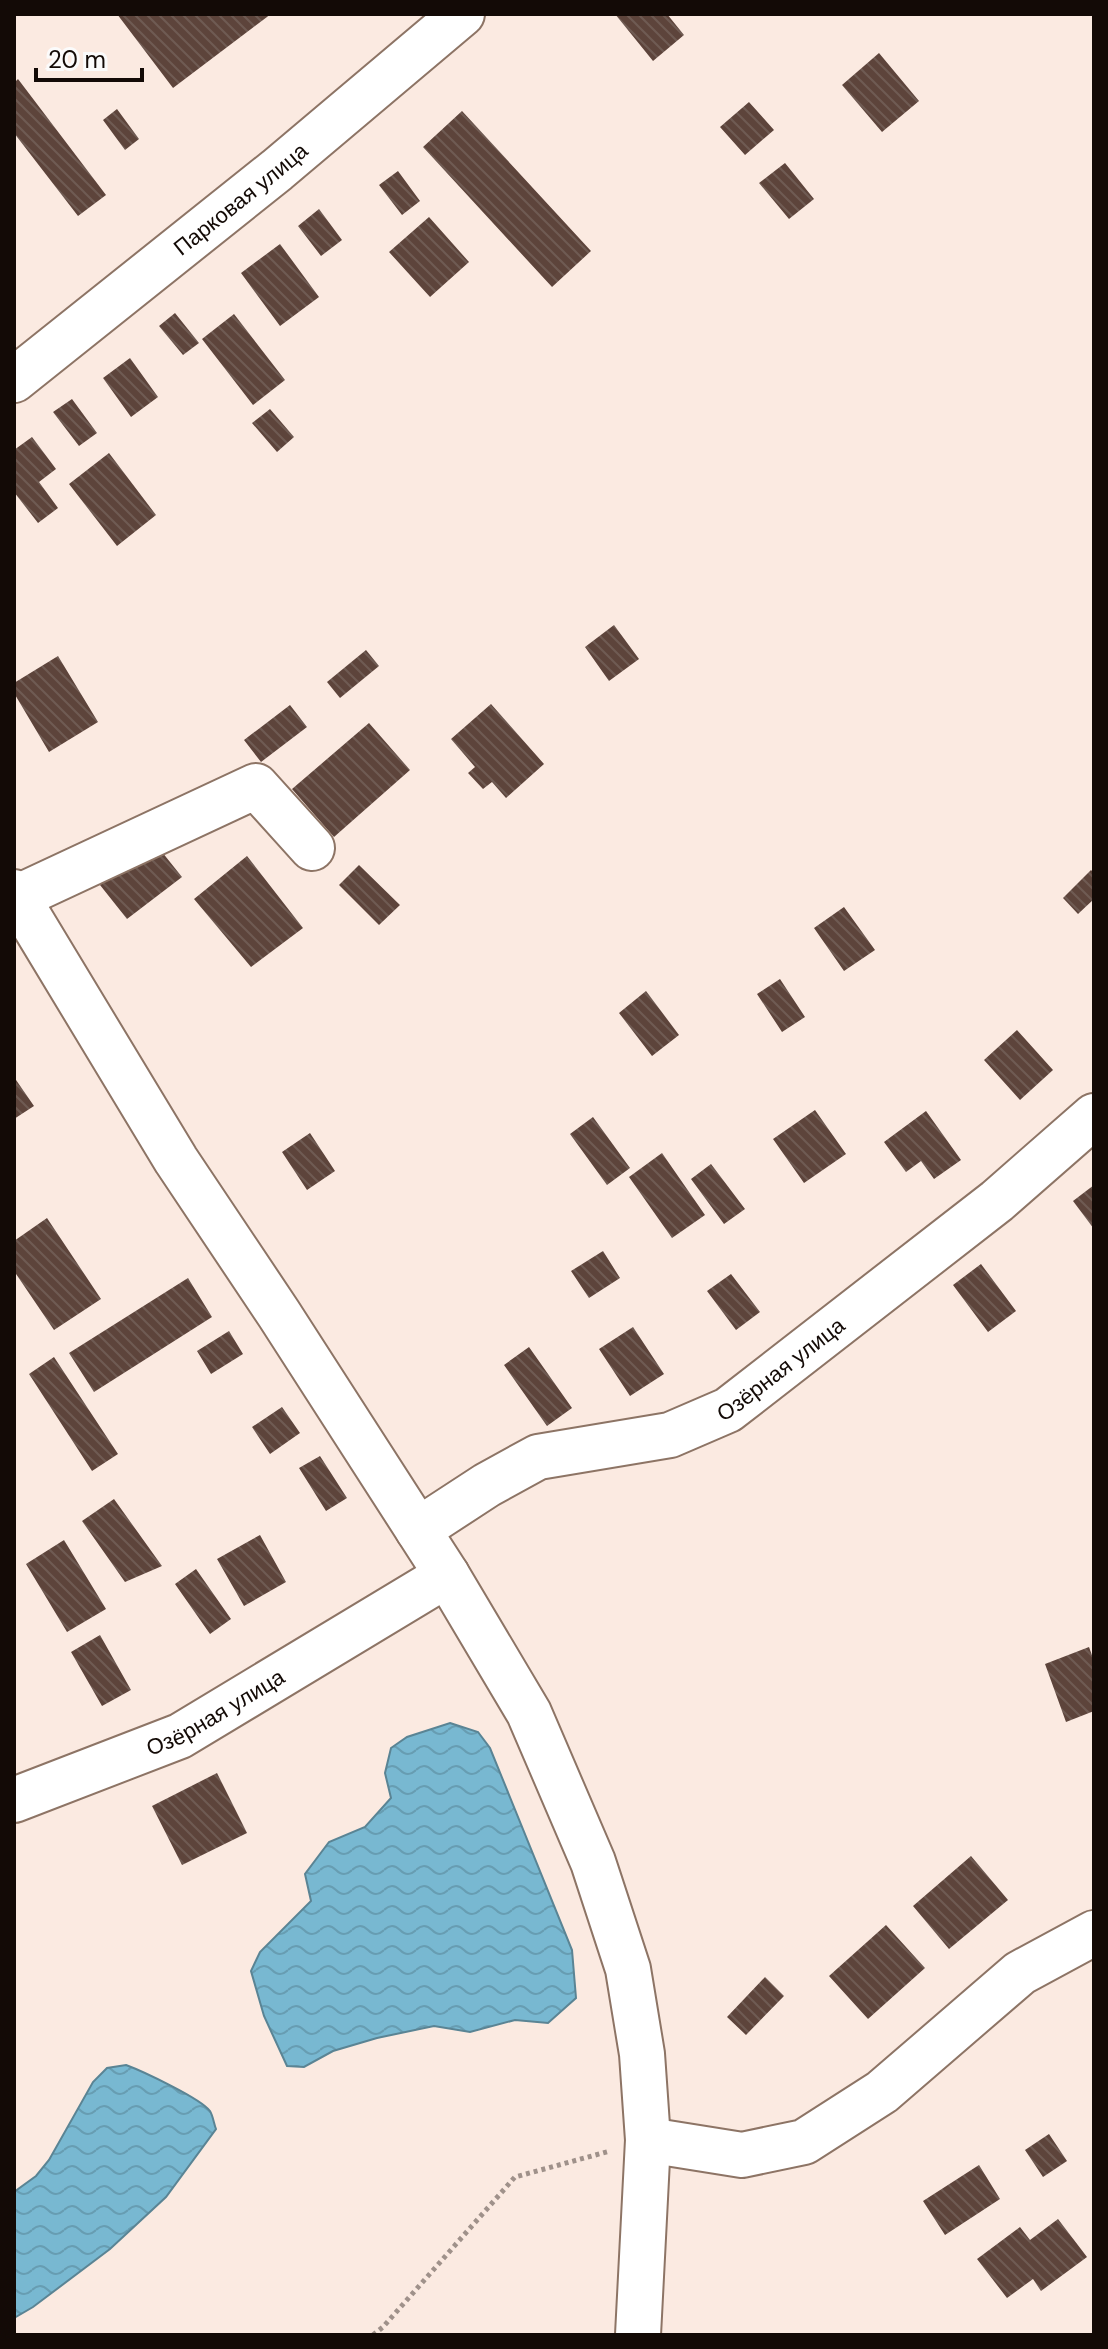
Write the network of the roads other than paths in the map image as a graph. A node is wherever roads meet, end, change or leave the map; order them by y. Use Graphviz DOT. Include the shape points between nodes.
graph roads {
  1 [pos="462,14"];
  2 [pos="14,380"];
  3 [pos="312,848"];
  4 [pos="16,894"];
  5 [pos="1094,1116"];
  6 [pos="418,1530"];
  7 [pos="447,1575"];
  8 [pos="14,1800"];
  9 [pos="1094,1933"];
  10 [pos="648,2140"];
  11 [pos="638,2335"];
  1 -- 2 [label="street, Парковая улица"];
  3 -- 4 [label="street" via="256,786"];
  4 -- 6 [label="street" via="176,1160"];
  5 -- 6 [label="street, Озёрная улица" via="997,1201 728,1410 670,1435 538,1457"];
  6 -- 7 [label="street"];
  7 -- 8 [label="street, Озёрная улица" via="180,1736"];
  7 -- 10 [label="street" via="529,1713 593,1862 628,1969 642,2054"];
  9 -- 10 [label="street" via="1020,1973 882,2092 804,2142 742,2155"];
  10 -- 11 [label="street"];
}
